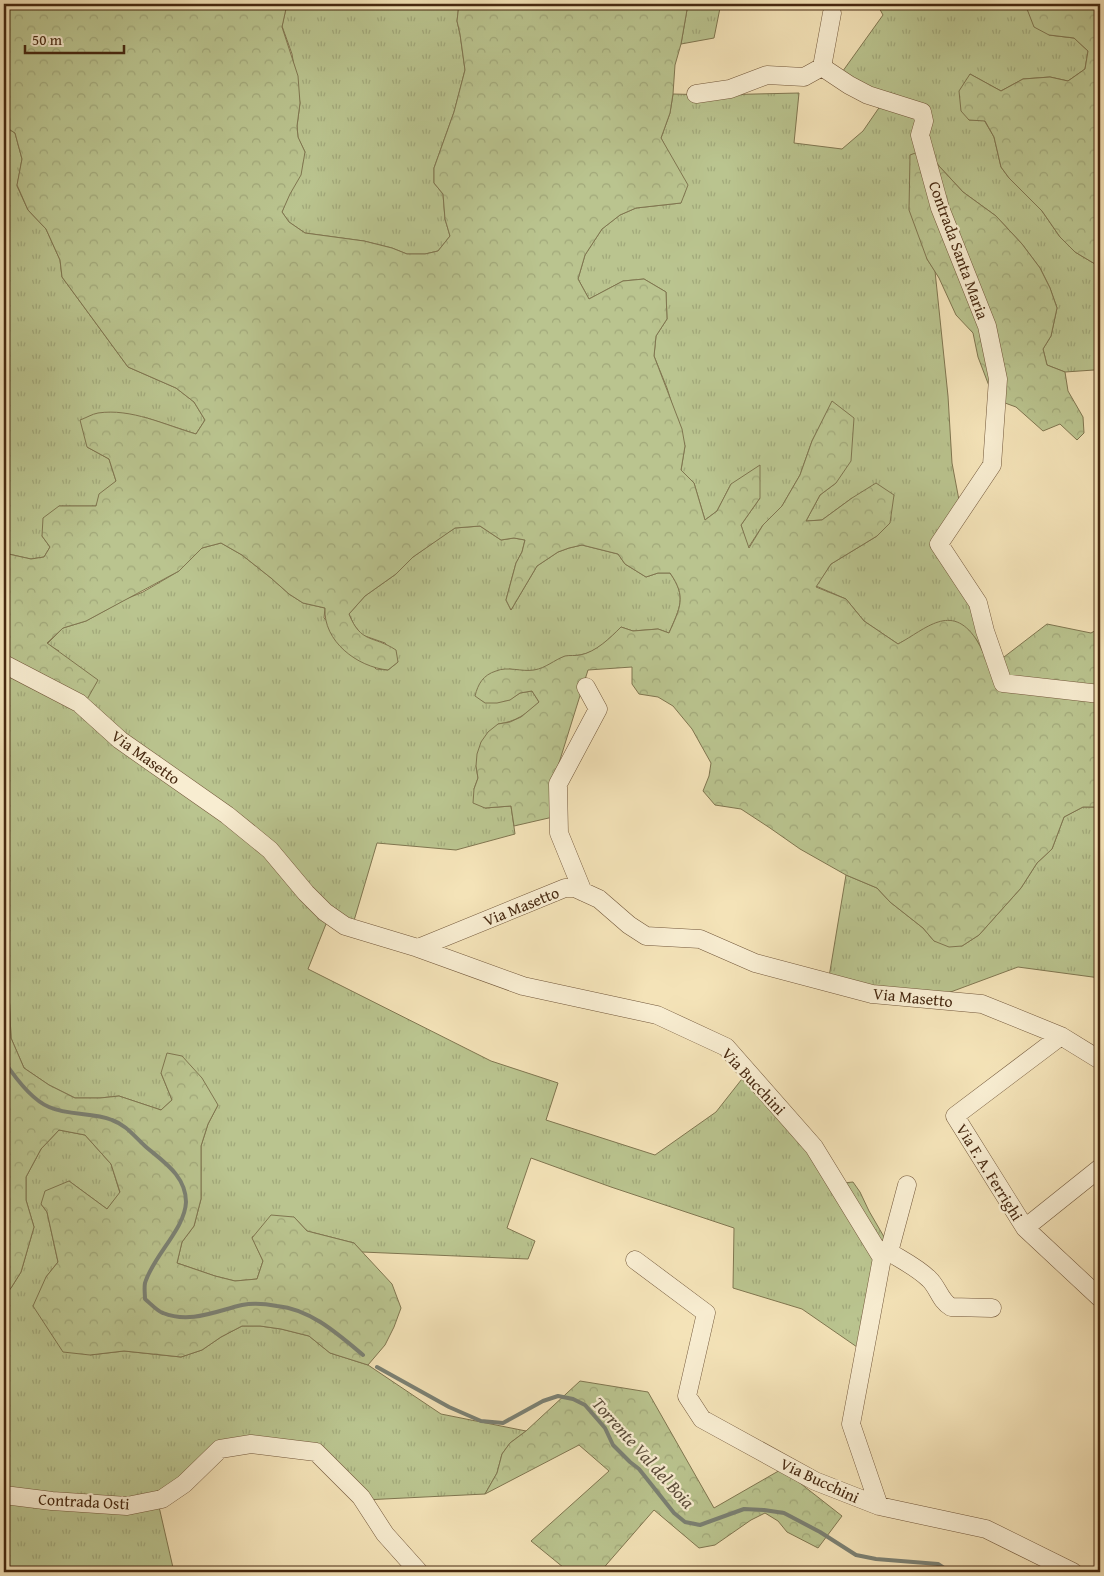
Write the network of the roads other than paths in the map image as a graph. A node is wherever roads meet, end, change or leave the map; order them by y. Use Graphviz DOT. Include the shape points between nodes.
graph roads {
  1 [pos="832,13"];
  2 [pos="822,67"];
  3 [pos="696,94"];
  4 [pos="4,664"];
  5 [pos="586,687"];
  6 [pos="1100,694"];
  7 [pos="583,892"];
  8 [pos="418,948"];
  9 [pos="1060,1036"];
  10 [pos="1100,1060"];
  11 [pos="1099,1172"];
  12 [pos="907,1185"];
  13 [pos="1025,1228"];
  14 [pos="885,1255"];
  15 [pos="636,1260"];
  16 [pos="1100,1298"];
  17 [pos="992,1308"];
  18 [pos="4,1495"];
  19 [pos="879,1506"];
  20 [pos="419,1572"];
  21 [pos="1073,1572"];
  1 -- 2 [label="street"];
  2 -- 3 [label="street" via="804,77 767,76 730,88"];
  2 -- 6 [label="street, Contrada Santa Maria" via="868,95 922,112 924,121 920,135 940,208 987,326 998,379 992,465 939,544 978,603 1003,683"];
  4 -- 8 [label="street, Via Masetto" via="79,703 120,740 227,815 270,850 306,893 345,926"];
  5 -- 7 [label="street" via="598,710 558,784 559,833"];
  7 -- 8 [label="street, Via Masetto" via="565,888"];
  7 -- 9 [label="street, Via Masetto" via="599,899 646,936 700,939 755,963 872,994 982,1004"];
  8 -- 14 [label="street, Via Bucchini" via="522,986 658,1015 726,1047 814,1147"];
  9 -- 10 [label="street, Via Masetto"];
  9 -- 13 [label="street, Via F. A. Ferrighi" via="955,1116"];
  11 -- 13 [label="street"];
  12 -- 14 [label="street, Via Bucchini"];
  13 -- 16 [label="street, Via F. A. Ferrighi"];
  14 -- 17 [label="street, Via Bucchini" via="930,1279 945,1304 951,1307"];
  14 -- 19 [label="street, Via Bucchini" via="851,1424"];
  15 -- 19 [label="street, Via Bucchini" via="706,1313 687,1396 702,1419 815,1481"];
  18 -- 20 [label="street, Contrada Osti" via="127,1506 162,1499 184,1484 220,1449 250,1444 316,1452 361,1497 385,1534"];
  19 -- 21 [label="street, Via Bucchini" via="986,1529"];
}
